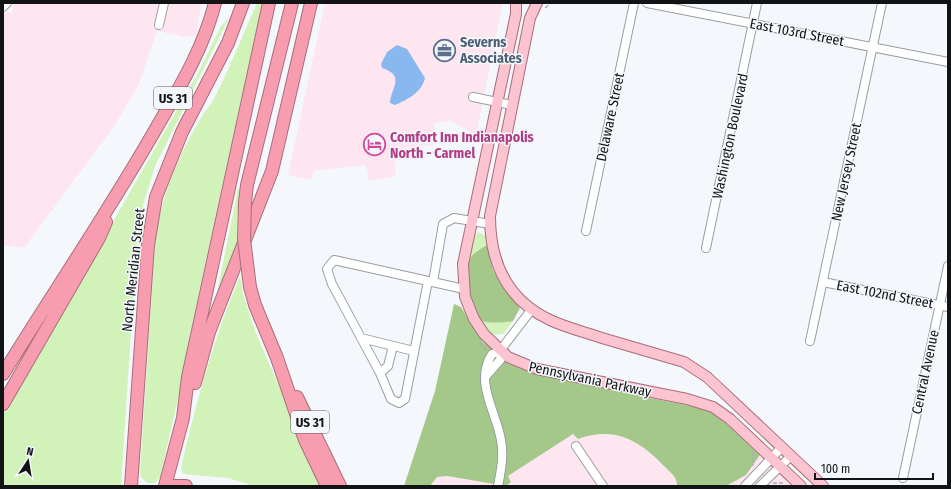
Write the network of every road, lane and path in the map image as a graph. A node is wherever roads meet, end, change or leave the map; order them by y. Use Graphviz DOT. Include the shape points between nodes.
graph roads {
  1 [pos="7,3"];
  2 [pos="164,3"];
  3 [pos="215,3"];
  4 [pos="243,3"];
  5 [pos="270,3"];
  6 [pos="311,3"];
  7 [pos="516,3"];
  8 [pos="537,3"];
  9 [pos="634,3"];
  10 [pos="647,3"];
  11 [pos="758,3"];
  12 [pos="882,3"];
  13 [pos="292,4"];
  14 [pos="3,7"];
  15 [pos="753,23"];
  16 [pos="159,26"];
  17 [pos="873,47"];
  18 [pos="948,62"];
  19 [pos="473,97"];
  20 [pos="497,102"];
  21 [pos="512,105"];
  22 [pos="122,188"];
  23 [pos="472,220"];
  24 [pos="490,224"];
  25 [pos="586,231"];
  26 [pos="706,248"];
  27 [pos="948,266"];
  28 [pos="430,282"];
  29 [pos="823,282"];
  30 [pos="464,289"];
  31 [pos="944,306"];
  32 [pos="532,309"];
  33 [pos="361,338"];
  34 [pos="810,341"];
  35 [pos="393,346"];
  36 [pos="414,351"];
  37 [pos="500,352"];
  38 [pos="277,358"];
  39 [pos="380,373"];
  40 [pos="3,374"];
  41 [pos="3,404"];
  42 [pos="183,418"];
  43 [pos="576,446"];
  44 [pos="782,447"];
  45 [pos="752,448"];
  46 [pos="791,456"];
  47 [pos="771,458"];
  48 [pos="780,465"];
  49 [pos="755,469"];
  50 [pos="903,478"];
  51 [pos="789,482"];
  52 [pos="771,483"];
  53 [pos="132,486"];
  54 [pos="165,486"];
  55 [pos="168,486"];
  56 [pos="186,486"];
  57 [pos="326,486"];
  58 [pos="340,486"];
  59 [pos="498,486"];
  60 [pos="603,486"];
  61 [pos="745,486"];
  62 [pos="760,486"];
  63 [pos="801,486"];
  64 [pos="823,486"];
  1 -- 14 [label="street"];
  2 -- 16 [label="street"];
  3 -- 22 [label="highway, US 31" via="209,26 192,65"];
  4 -- 53 [label="highway, North Meridian Street" via="228,43 182,132 156,197 148,245"];
  5 -- 42 [label="highway" via="188,377"];
  6 -- 42 [label="highway" via="272,171 209,332"];
  7 -- 20 [label="main road, Pennsylvania Parkway" via="516,14"];
  8 -- 21 [label="main road" via="531,14"];
  9 -- 25 [label="street, Delaware Street"];
  10 -- 15 [label="street, East 103rd Street"];
  11 -- 15 [label="street, Washington Boulevard"];
  12 -- 17 [label="street, New Jersey Street"];
  13 -- 38 [label="highway, US 31, bridge" via="245,202 244,239 250,287"];
  15 -- 17 [label="street, East 103rd Street"];
  15 -- 26 [label="street, Washington Boulevard"];
  17 -- 18 [label="street, East 103rd Street"];
  17 -- 29 [label="street, New Jersey Street"];
  19 -- 20 [label="street"];
  20 -- 21 [label="street"];
  20 -- 23 [label="main road, Pennsylvania Parkway"];
  21 -- 24 [label="main road" via="491,207"];
  22 -- 40 [label="highway"];
  22 -- 41 [label="highway, US 31" via="99,238"];
  23 -- 24 [label="street"];
  23 -- 28 [label="street" via="454,218 443,224"];
  23 -- 30 [label="main road, Pennsylvania Parkway" via="464,264"];
  24 -- 32 [label="main road" via="492,248 500,271 510,288"];
  27 -- 31 [label="street, Central Avenue"];
  28 -- 30 [label="street"];
  28 -- 33 [label="street" via="334,260 327,269 332,284"];
  28 -- 36 [label="street"];
  29 -- 31 [label="street, East 102nd Street"];
  29 -- 34 [label="street, New Jersey Street"];
  30 -- 37 [label="main road, Pennsylvania Parkway" via="474,319"];
  31 -- 50 [label="street, Central Avenue"];
  32 -- 37 [label="street"];
  32 -- 44 [label="main road" via="564,326 690,366 708,377"];
  33 -- 35 [label="street"];
  33 -- 39 [label="street"];
  35 -- 36 [label="street"];
  35 -- 39 [label="street" via="388,366"];
  36 -- 39 [label="street" via="405,399 399,403 391,399"];
  37 -- 47 [label="main road, Pennsylvania Parkway" via="537,369 706,404 730,420"];
  37 -- 59 [label="street" via="492,354 485,371 485,390 502,445"];
  38 -- 57 [label="highway" via="305,440"];
  38 -- 58 [label="highway, US 31"];
  42 -- 54 [label="highway"];
  43 -- 60 [label="street"];
  44 -- 46 [label="main road"];
  44 -- 47 [label="street"];
  45 -- 49 [label="path"];
  46 -- 48 [label="street"];
  46 -- 64 [label="main road"];
  47 -- 48 [label="main road, Pennsylvania Parkway"];
  47 -- 61 [label="street"];
  48 -- 62 [label="street"];
  48 -- 63 [label="main road, Pennsylvania Parkway"];
  51 -- 52 [label="path"];
  55 -- 56 [label="highway"];
}
